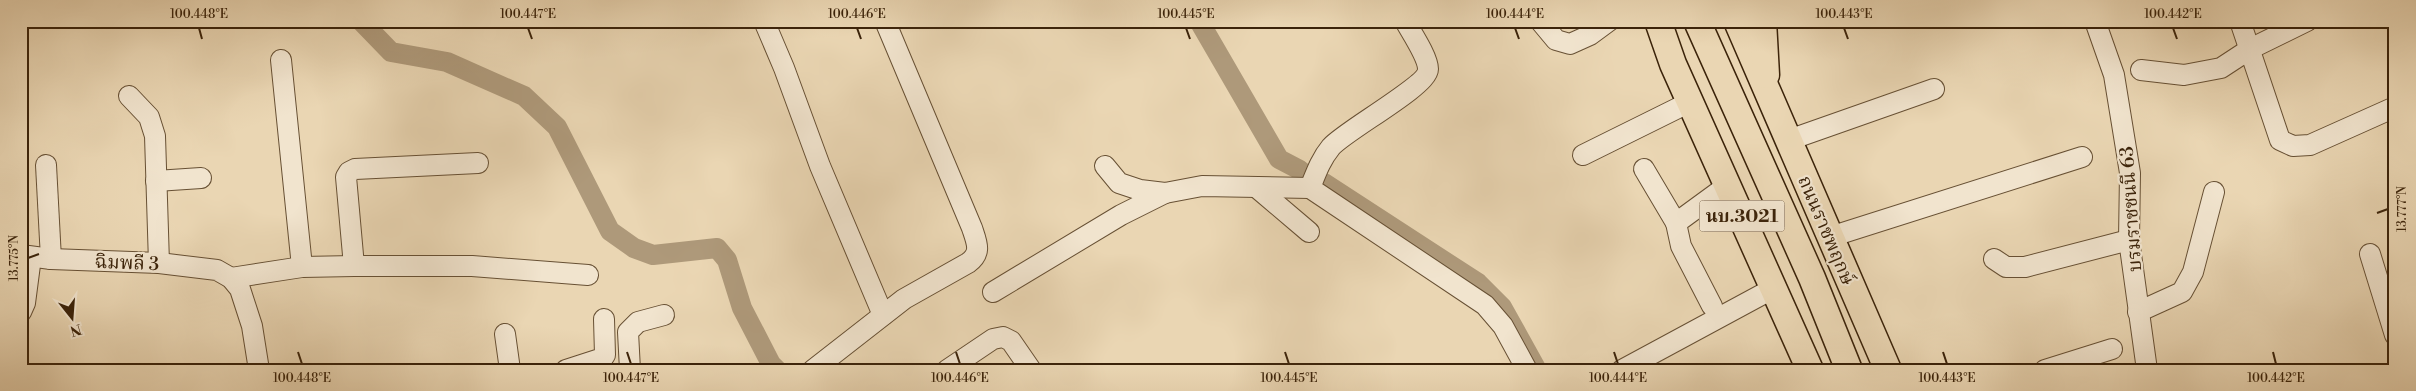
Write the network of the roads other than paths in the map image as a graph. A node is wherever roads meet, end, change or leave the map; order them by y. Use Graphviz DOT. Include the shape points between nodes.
graph roads {
  1 [pos="764,21"];
  2 [pos="885,21"];
  3 [pos="1405,21"];
  4 [pos="1609,21"];
  5 [pos="1646,21"];
  6 [pos="1658,21"];
  7 [pos="1697,21"];
  8 [pos="1737,21"];
  9 [pos="1763,21"];
  10 [pos="2095,21"];
  11 [pos="2240,21"];
  12 [pos="2307,21"];
  13 [pos="1541,22"];
  14 [pos="2250,49"];
  15 [pos="281,60"];
  16 [pos="1673,64"];
  17 [pos="2141,70"];
  18 [pos="1934,89"];
  19 [pos="1767,91"];
  20 [pos="129,96"];
  21 [pos="1690,102"];
  22 [pos="2395,107"];
  23 [pos="1789,140"];
  24 [pos="1583,155"];
  25 [pos="2082,157"];
  26 [pos="478,163"];
  27 [pos="46,165"];
  28 [pos="1105,166"];
  29 [pos="1644,169"];
  30 [pos="202,178"];
  31 [pos="156,181"];
  32 [pos="1728,185"];
  33 [pos="1256,187"];
  34 [pos="1310,188"];
  35 [pos="2214,192"];
  36 [pos="1165,193"];
  37 [pos="1676,223"];
  38 [pos="1309,232"];
  39 [pos="1830,237"];
  40 [pos="2129,240"];
  41 [pos="2370,254"];
  42 [pos="26,256"];
  43 [pos="51,259"];
  44 [pos="1994,259"];
  45 [pos="159,263"];
  46 [pos="354,266"];
  47 [pos="302,268"];
  48 [pos="588,275"];
  49 [pos="231,278"];
  50 [pos="1774,288"];
  51 [pos="993,292"];
  52 [pos="1712,306"];
  53 [pos="21,312"];
  54 [pos="2138,312"];
  55 [pos="664,315"];
  56 [pos="883,315"];
  57 [pos="604,319"];
  58 [pos="1870,330"];
  59 [pos="504,334"];
  60 [pos="2395,334"];
  61 [pos="2112,349"];
  62 [pos="1647,364"];
  63 [pos="259,370"];
  64 [pos="510,370"];
  65 [pos="566,370"];
  66 [pos="630,370"];
  67 [pos="813,370"];
  68 [pos="946,370"];
  69 [pos="1031,370"];
  70 [pos="1527,370"];
  71 [pos="1622,370"];
  72 [pos="1810,370"];
  73 [pos="1849,370"];
  74 [pos="1888,370"];
  75 [pos="1899,370"];
  76 [pos="2045,370"];
  77 [pos="2147,370"];
  1 -- 56 [label="street"];
  2 -- 56 [label="street" via="978,248 968,263 904,299"];
  3 -- 34 [label="street" via="1425,60 1428,70 1425,77 1331,147"];
  4 -- 13 [label="street" via="1570,44 1556,40"];
  5 -- 16 [label="main road"];
  6 -- 16 [label="main road, นบ.3021"];
  7 -- 73 [label="main road" via="1812,278"];
  8 -- 19 [label="main road, ถนนราชพฤกษ์ / นบ.3021"];
  9 -- 19 [label="main road, ถนนราชพฤกษ์"];
  10 -- 40 [label="street, บรมราชชนนี 63" via="2114,75 2128,163"];
  11 -- 14 [label="street"];
  12 -- 14 [label="street"];
  14 -- 17 [label="street" via="2221,68 2184,75"];
  14 -- 22 [label="street" via="2280,140 2293,146 2310,145"];
  15 -- 47 [label="street"];
  16 -- 21 [label="main road, นบ.3021"];
  18 -- 23 [label="street"];
  19 -- 23 [label="main road, ถนนราชพฤกษ์ / นบ.3021"];
  20 -- 31 [label="street" via="149,117 152,125"];
  21 -- 24 [label="street"];
  21 -- 32 [label="main road, นบ.3021"];
  23 -- 39 [label="main road, ถนนราชพฤกษ์ / นบ.3021"];
  25 -- 39 [label="street"];
  26 -- 46 [label="street" via="355,169 348,172"];
  27 -- 43 [label="street"];
  28 -- 36 [label="street" via="1119,183"];
  29 -- 37 [label="street"];
  30 -- 31 [label="street"];
  31 -- 45 [label="street"];
  32 -- 37 [label="street"];
  32 -- 50 [label="main road, นบ.3021"];
  33 -- 34 [label="street"];
  33 -- 36 [label="street" via="1202,186"];
  33 -- 38 [label="street"];
  34 -- 70 [label="street" via="1485,305 1503,326"];
  35 -- 54 [label="street" via="2196,264 2182,292"];
  36 -- 51 [label="street" via="1121,215"];
  37 -- 52 [label="street" via="1681,246"];
  39 -- 58 [label="main road, ถนนราชพฤกษ์ / นบ.3021"];
  40 -- 44 [label="street" via="2025,267 2006,267"];
  40 -- 54 [label="street, บรมราชชนนี 63"];
  41 -- 60 [label="street"];
  42 -- 43 [label="street, ฉิมพลี 3"];
  42 -- 53 [label="street" via="25,303"];
  43 -- 45 [label="street, ฉิมพลี 3"];
  45 -- 49 [label="street, ฉิมพลี 3" via="206,268"];
  46 -- 47 [label="street"];
  46 -- 48 [label="street" via="472,266"];
  47 -- 49 [label="street"];
  49 -- 63 [label="street" via="246,303"];
  50 -- 62 [label="street"];
  50 -- 72 [label="main road, นบ.3021"];
  54 -- 77 [label="street, บรมราชชนนี 63"];
  55 -- 66 [label="street" via="638,322 628,332"];
  56 -- 67 [label="street"];
  57 -- 65 [label="street" via="603,358"];
  58 -- 74 [label="main road, ถนนราชพฤกษ์ / นบ.3021"];
  58 -- 75 [label="main road"];
  59 -- 64 [label="street"];
  61 -- 76 [label="street"];
  62 -- 71 [label="street"];
  68 -- 69 [label="street" via="993,339 1003,337 1011,341"];
}
